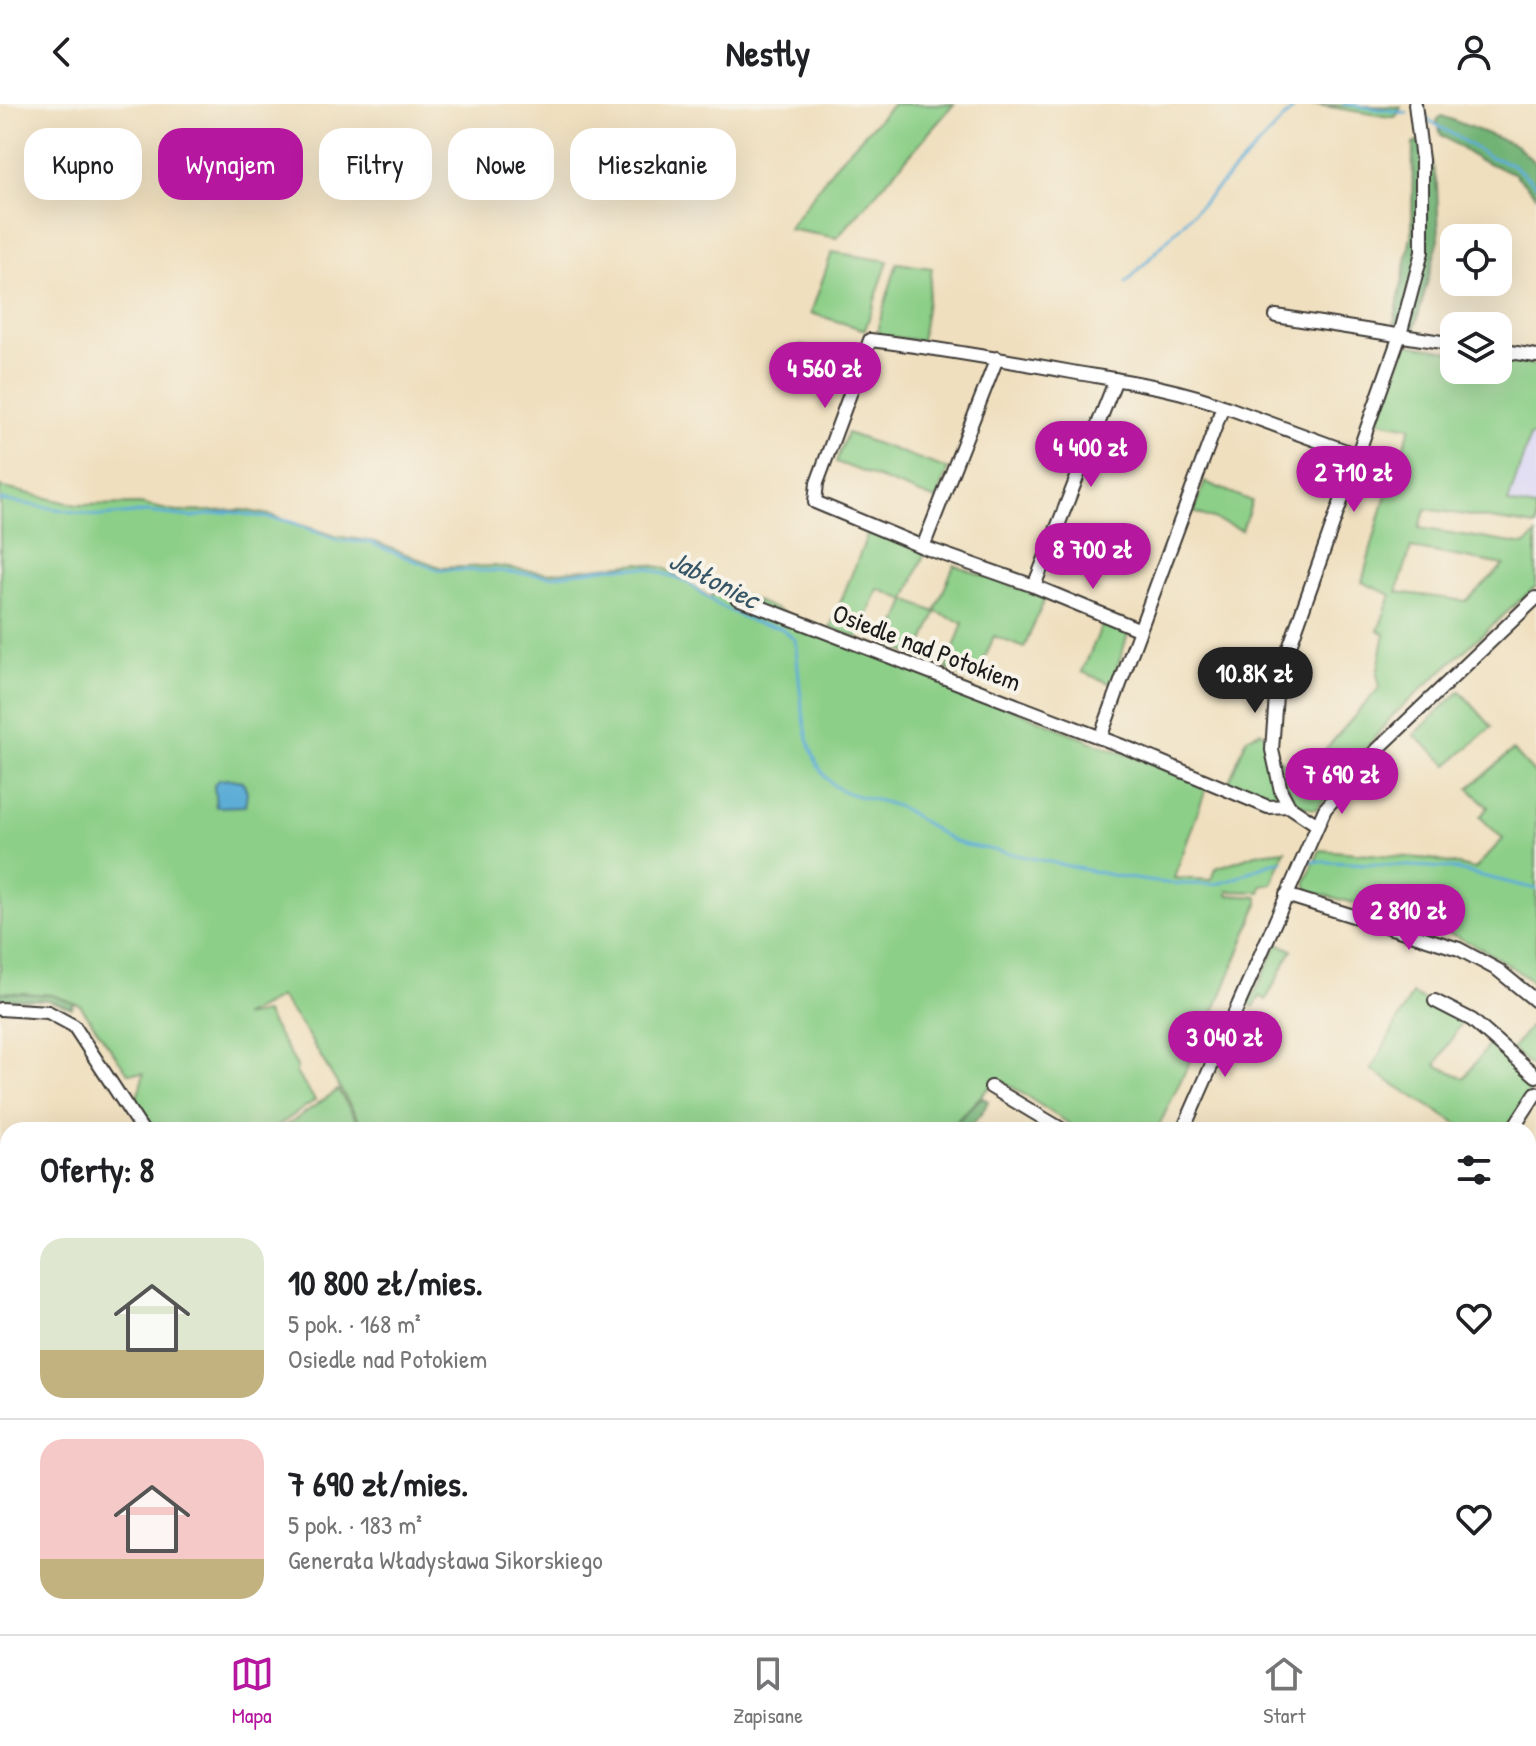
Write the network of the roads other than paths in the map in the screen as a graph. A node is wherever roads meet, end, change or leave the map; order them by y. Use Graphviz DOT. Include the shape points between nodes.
graph roads {
  1 [pos="1415,104"];
  2 [pos="1276,316"];
  3 [pos="1400,335"];
  4 [pos="1440,342"];
  5 [pos="1512,352"];
  6 [pos="1536,356"];
  7 [pos="997,358"];
  8 [pos="1116,379"];
  9 [pos="1223,406"];
  10 [pos="1357,455"];
  11 [pos="923,547"];
  12 [pos="1034,586"];
  13 [pos="737,598"];
  14 [pos="1536,598"];
  15 [pos="1138,629"];
  16 [pos="1100,738"];
  17 [pos="1289,806"];
  18 [pos="1316,824"];
  19 [pos="1286,895"];
  20 [pos="1435,1001"];
  21 [pos="1536,1001"];
  22 [pos="0,1009"];
  23 [pos="1536,1076"];
  24 [pos="991,1087"];
  25 [pos="1536,1093"];
  26 [pos="137,1122"];
  27 [pos="1050,1122"];
  28 [pos="1190,1122"];
  29 [pos="1517,1122"];
  1 -- 3 [label="street" via="1422,160 1422,252"];
  2 -- 3 [label="street"];
  3 -- 4 [label="street"];
  3 -- 10 [label="street"];
  5 -- 6 [label="street"];
  7 -- 8 [label="street"];
  7 -- 11 [label="street"];
  7 -- 11 [label="street" via="870,340 817,483 815,502"];
  8 -- 9 [label="street"];
  8 -- 12 [label="street"];
  9 -- 10 [label="street"];
  9 -- 15 [label="street"];
  10 -- 17 [label="street" via="1277,682 1272,750"];
  11 -- 12 [label="street"];
  12 -- 15 [label="street"];
  13 -- 16 [label="street, Osiedle nad Potokiem"];
  14 -- 18 [label="street" via="1378,749"];
  15 -- 16 [label="street"];
  16 -- 17 [label="street, Osiedle nad Potokiem" via="1268,807"];
  17 -- 18 [label="street"];
  18 -- 19 [label="street"];
  19 -- 21 [label="street" via="1459,949 1498,970"];
  19 -- 28 [label="street"];
  20 -- 23 [label="street" via="1472,1020"];
  22 -- 26 [label="street" via="48,1012 74,1026"];
  24 -- 27 [label="street"];
  25 -- 29 [label="street"];
}
